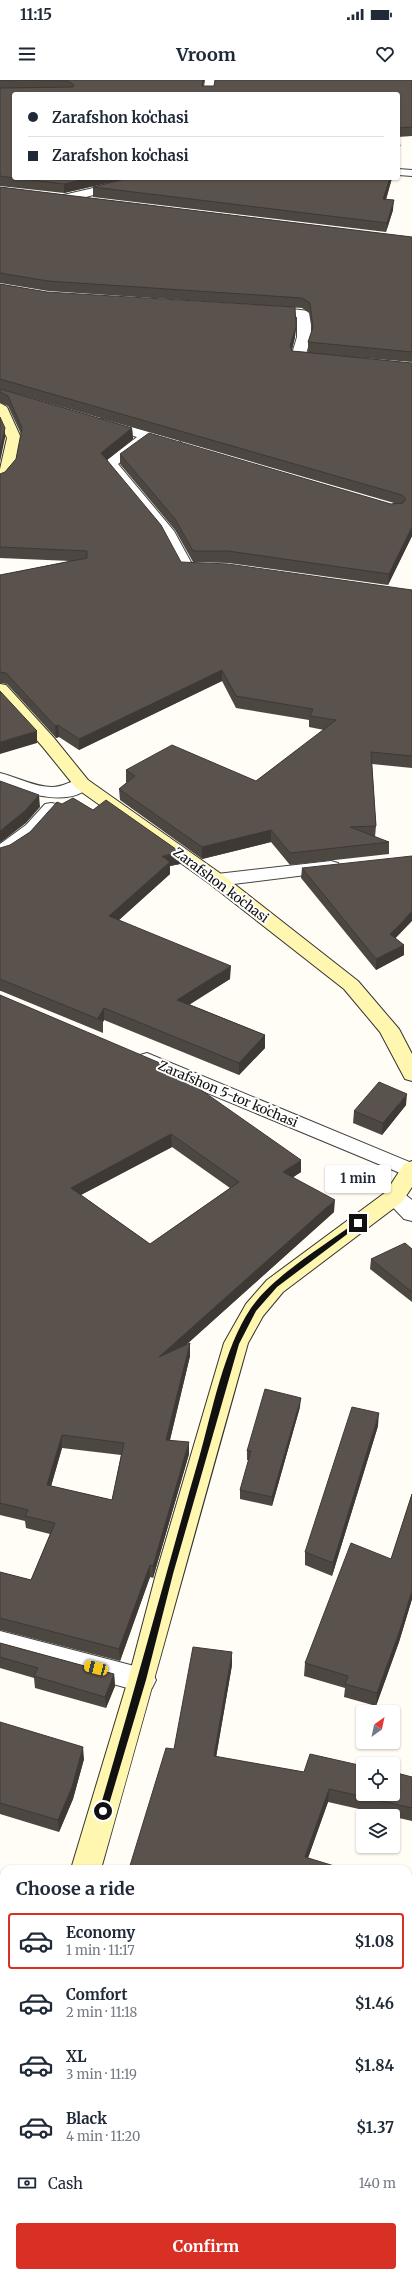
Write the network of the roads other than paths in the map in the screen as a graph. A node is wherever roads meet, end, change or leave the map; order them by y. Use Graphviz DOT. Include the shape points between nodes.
graph roads {
  1 [pos="210,80"];
  2 [pos="208,92"];
  3 [pos="400,172"];
  4 [pos="412,173"];
  5 [pos="151,180"];
  6 [pos="47,197"];
  7 [pos="63,200"];
  8 [pos="100,204"];
  9 [pos="256,310"];
  10 [pos="333,361"];
  11 [pos="2,399"];
  12 [pos="89,419"];
  13 [pos="148,436"];
  14 [pos="185,447"];
  15 [pos="0,479"];
  16 [pos="221,569"];
  17 [pos="0,689"];
  18 [pos="0,778"];
  19 [pos="82,784"];
  20 [pos="58,793"];
  21 [pos="0,853"];
  22 [pos="349,865"];
  23 [pos="217,880"];
  24 [pos="132,1053"];
  25 [pos="412,1074"];
  26 [pos="411,1170"];
  27 [pos="403,1205"];
  28 [pos="0,1642"];
  29 [pos="142,1680"];
  30 [pos="87,1865"];
  1 -- 2 [label="street"];
  3 -- 4 [label="street"];
  5 -- 7 [label="street" via="132,182"];
  6 -- 7 [label="street"];
  7 -- 8 [label="street"];
  9 -- 10 [label="street" via="303,313 304,337 298,357"];
  11 -- 15 [label="street" via="14,438 8,469"];
  12 -- 13 [label="street"];
  13 -- 14 [label="street"];
  13 -- 16 [label="street" via="110,463 169,534 187,569"];
  17 -- 19 [label="street, Zarafshon koʻchasi"];
  18 -- 20 [label="street" via="39,791"];
  19 -- 20 [label="street" via="73,790"];
  19 -- 23 [label="street, Zarafshon koʻchasi"];
  20 -- 21 [label="street" via="48,813 32,829"];
  22 -- 23 [label="street"];
  23 -- 25 [label="street, Zarafshon koʻchasi" via="351,985 389,1029"];
  24 -- 26 [label="street, Zarafshon 5-tor koʻchasi"];
  26 -- 27 [label="street"];
  27 -- 29 [label="street" via="275,1286 254,1310 236,1344 169,1574"];
  28 -- 29 [label="street"];
  29 -- 30 [label="street"];
}
